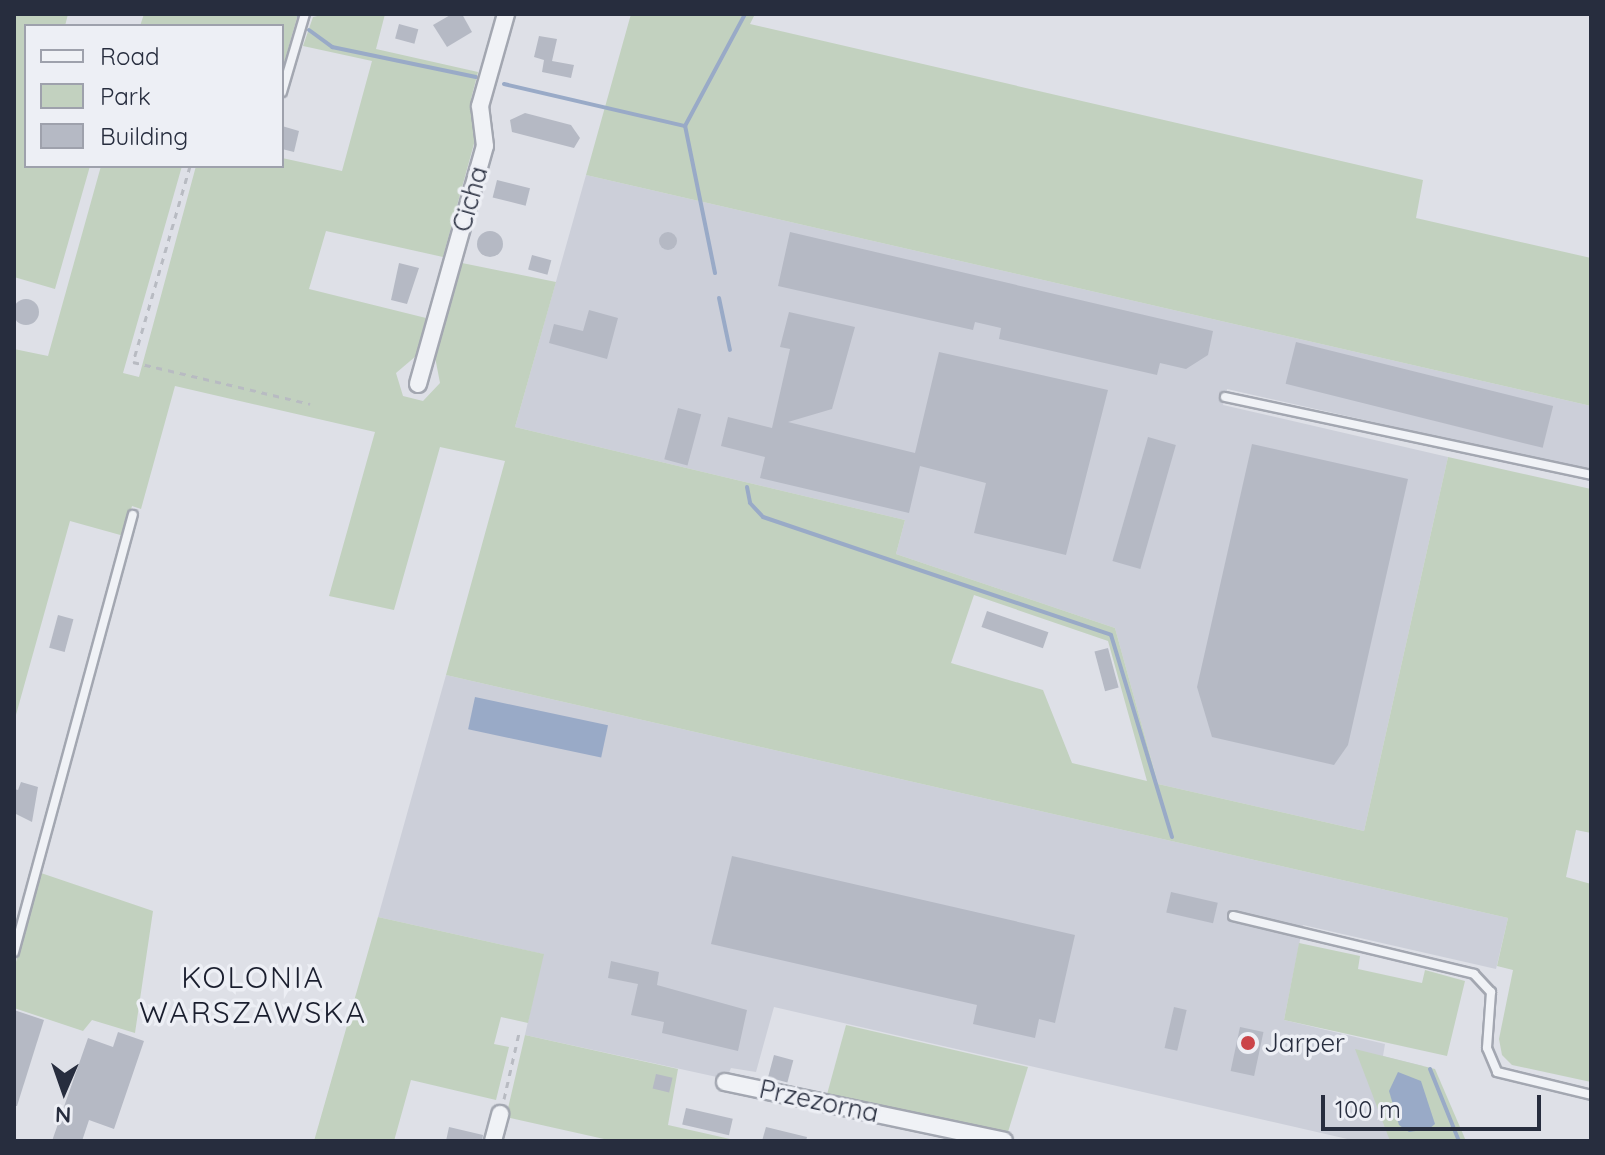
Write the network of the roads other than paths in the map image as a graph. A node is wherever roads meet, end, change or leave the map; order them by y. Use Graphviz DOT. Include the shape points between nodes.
graph roads {
  1 [pos="305,14"];
  2 [pos="506,14"];
  3 [pos="284,85"];
  4 [pos="418,384"];
  5 [pos="1225,397"];
  6 [pos="1591,475"];
  7 [pos="133,515"];
  8 [pos="1233,916"];
  9 [pos="14,952"];
  10 [pos="725,1082"];
  11 [pos="1591,1095"];
  12 [pos="500,1114"];
  13 [pos="493,1141"];
  14 [pos="1004,1141"];
  1 -- 3 [label="lane"];
  2 -- 4 [label="street, Cicha" via="480,106 485,146"];
  5 -- 6 [label="lane"];
  7 -- 9 [label="lane"];
  8 -- 11 [label="lane" via="1474,974 1491,992 1487,1048 1497,1072"];
  10 -- 14 [label="street, Przezorna"];
  12 -- 13 [label="street"];
}
